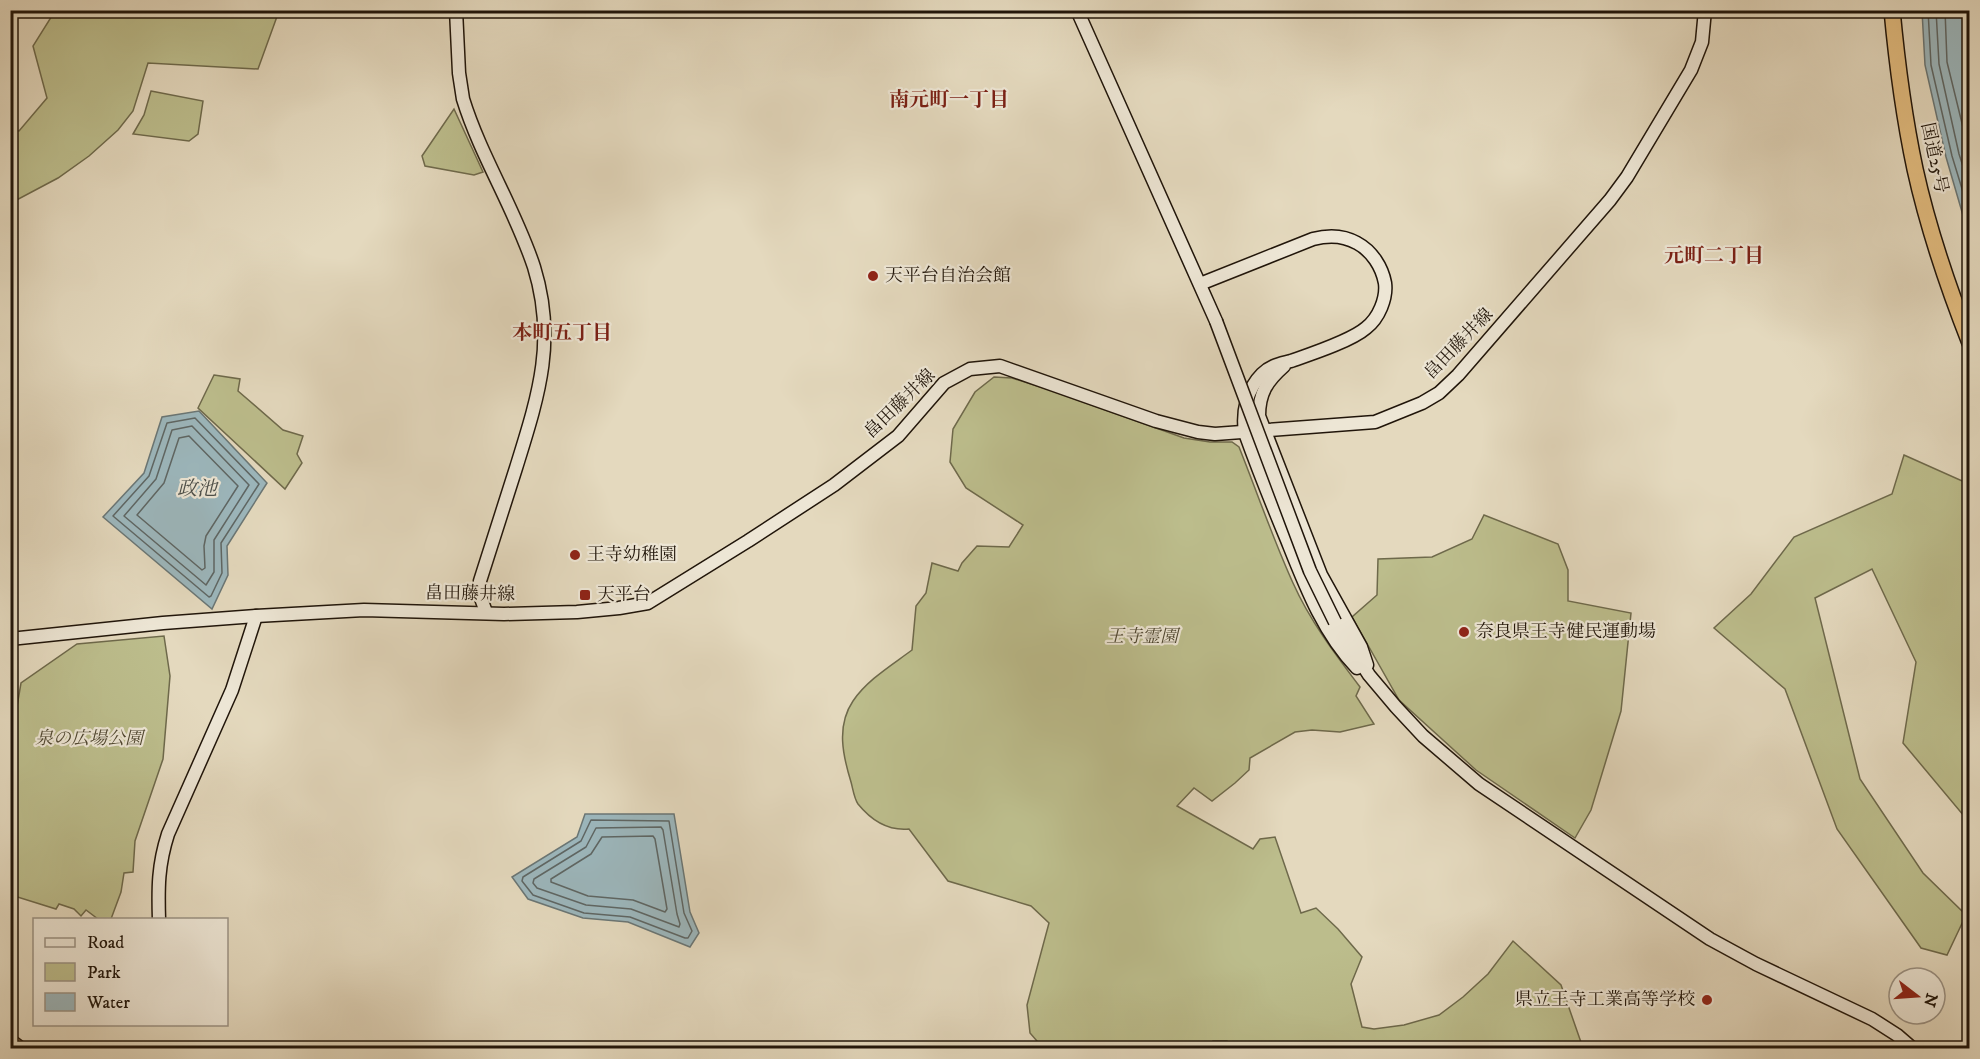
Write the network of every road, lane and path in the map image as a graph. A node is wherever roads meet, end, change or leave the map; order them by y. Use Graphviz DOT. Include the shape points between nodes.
graph roads {
  1 [pos="456,10"];
  2 [pos="1077,10"];
  3 [pos="1705,10"];
  4 [pos="1892,10"];
  5 [pos="1200,284"];
  6 [pos="1970,343"];
  7 [pos="1288,362"];
  8 [pos="1263,430"];
  9 [pos="1245,433"];
  10 [pos="486,612"];
  11 [pos="256,616"];
  12 [pos="10,639"];
  13 [pos="1369,675"];
  14 [pos="159,918"];
  15 [pos="10,1042"];
  16 [pos="18,1048"];
  17 [pos="1912,1048"];
  1 -- 10 [label="street" via="463,99 534,267 545,333 536,402 480,581 479,593"];
  2 -- 5 [label="street"];
  3 -- 8 [label="street, 畠田藤井線" via="1704,34 1696,61 1627,177 1458,375 1422,404 1383,420"];
  4 -- 6 [label="highway, 国道25号" via="1898,72 1916,170"];
  5 -- 7 [label="street" via="1319,237 1342,237 1364,247 1384,278 1384,294 1376,317 1358,334"];
  5 -- 13 [label="street, bridge" via="1310,571 1335,622"];
  7 -- 8 [label="street" via="1262,392 1259,416"];
  7 -- 9 [label="street" via="1276,364 1253,384 1244,411"];
  8 -- 9 [label="street, 畠田藤井線"];
  8 -- 13 [label="street" via="1321,575 1361,647"];
  9 -- 10 [label="street, 畠田藤井線" via="1208,433 1156,421 1000,366 970,369 944,383 898,436 834,485 648,603 594,611"];
  9 -- 13 [label="street" via="1312,600 1348,658"];
  10 -- 11 [label="street, 畠田藤井線" via="364,610"];
  11 -- 12 [label="street, 畠田藤井線"];
  11 -- 14 [label="street" via="232,690 160,858"];
  13 -- 17 [label="street" via="1423,736 1479,784 1710,939 1872,1019"];
  15 -- 16 [label="highway"];
}
